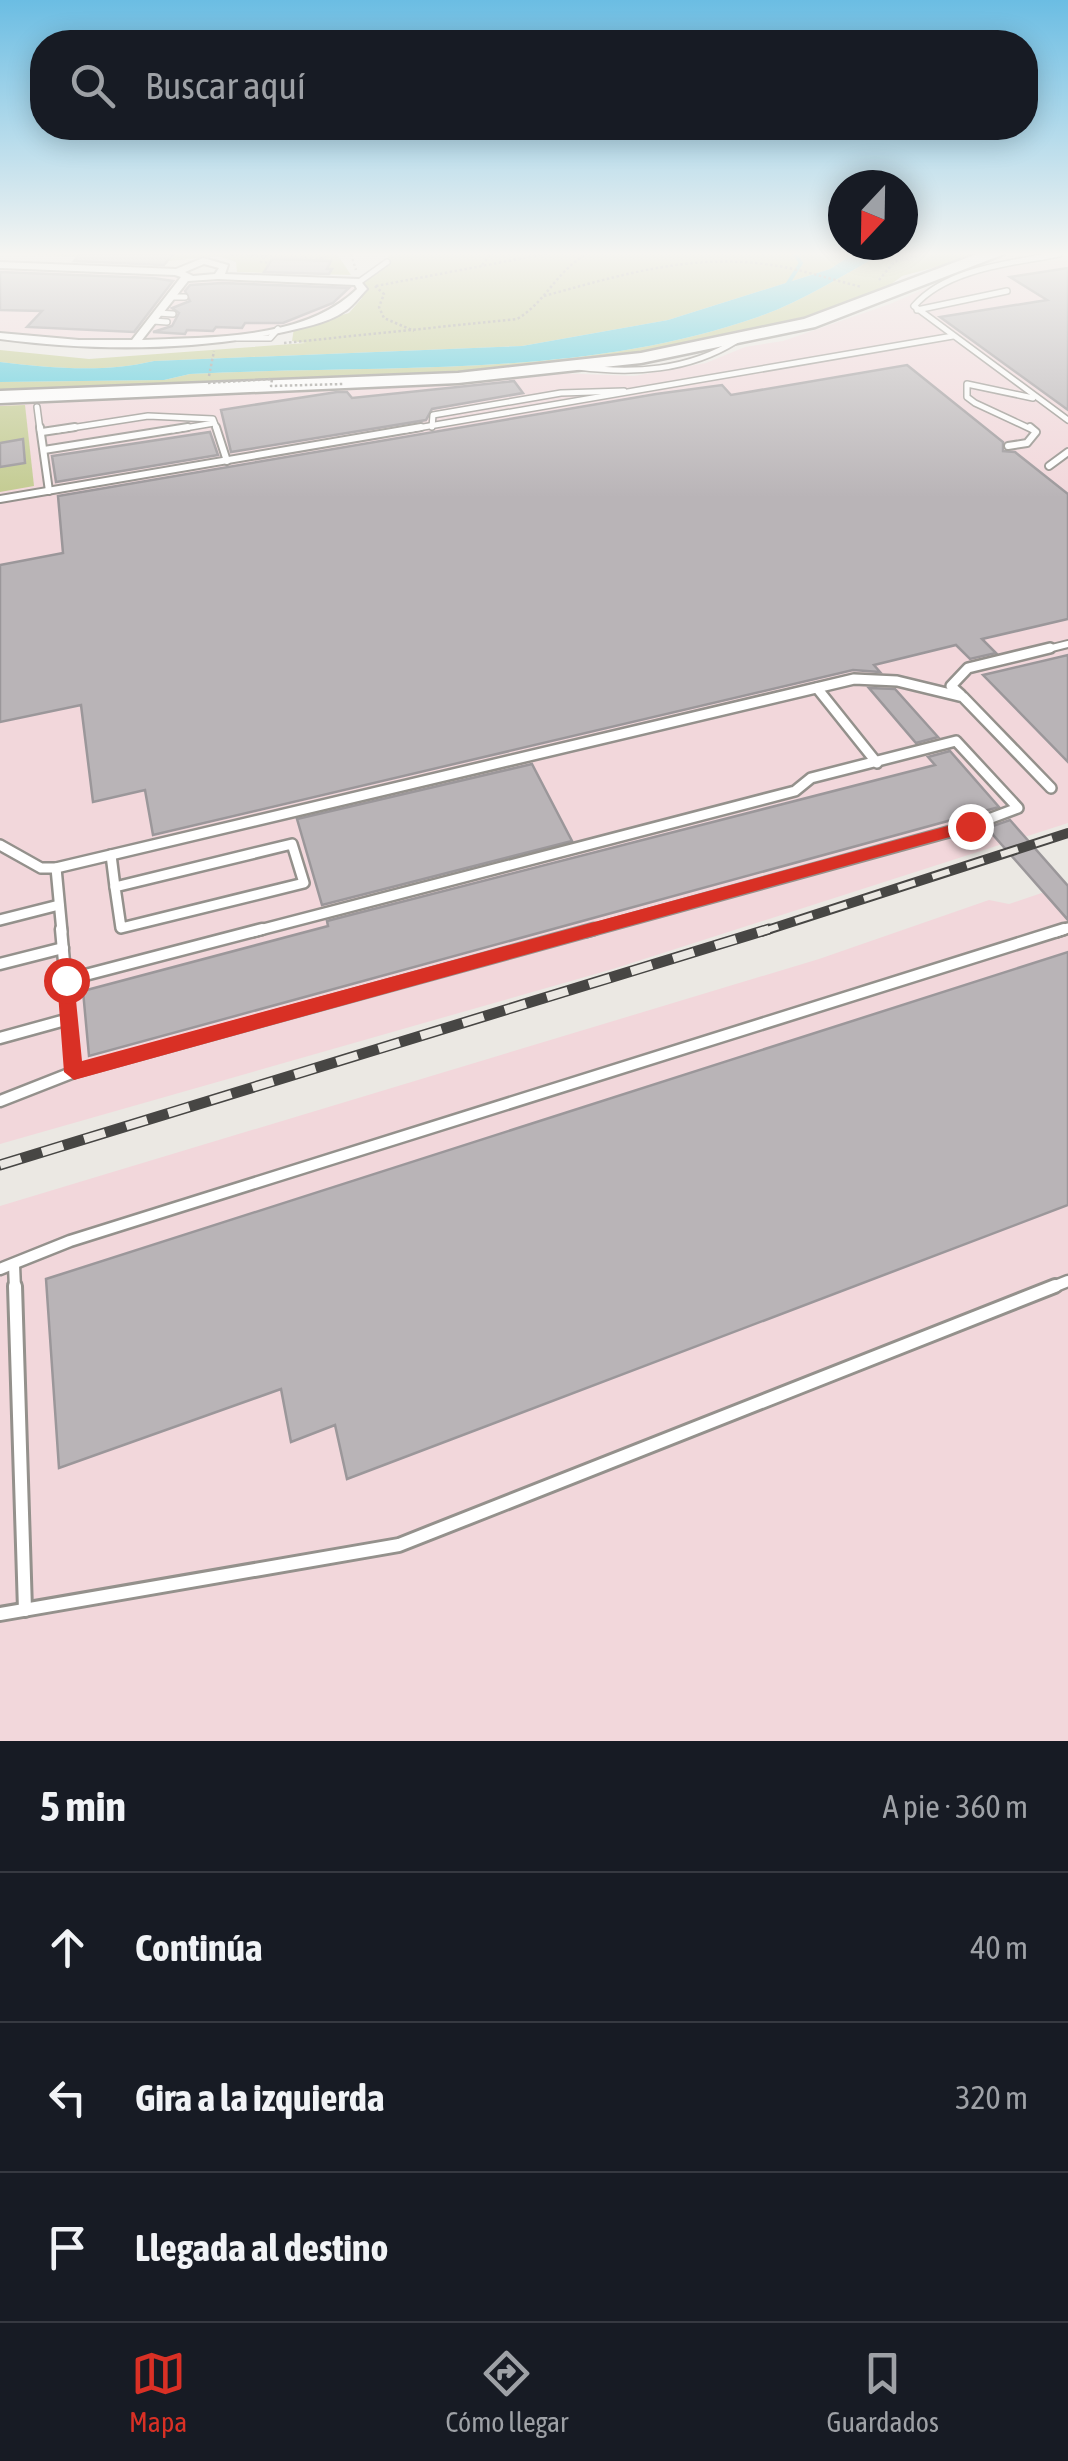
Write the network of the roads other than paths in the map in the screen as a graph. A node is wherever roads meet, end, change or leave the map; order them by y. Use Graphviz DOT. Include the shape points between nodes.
graph roads {
  1 [pos="143,335"];
  2 [pos="244,335"];
  3 [pos="758,335"];
  4 [pos="0,336"];
  5 [pos="954,336"];
  6 [pos="134,344"];
  7 [pos="632,392"];
  8 [pos="0,397"];
  9 [pos="1040,400"];
  10 [pos="36,407"];
  11 [pos="1068,420"];
  12 [pos="214,423"];
  13 [pos="432,428"];
  14 [pos="42,432"];
  15 [pos="1008,446"];
  16 [pos="44,450"];
  17 [pos="1068,452"];
  18 [pos="227,461"];
  19 [pos="1048,466"];
  20 [pos="48,490"];
  21 [pos="0,498"];
  22 [pos="1068,644"];
  23 [pos="817,688"];
  24 [pos="964,697"];
  25 [pos="877,763"];
  26 [pos="1051,788"];
  27 [pos="0,844"];
  28 [pos="111,855"];
  29 [pos="56,868"];
  30 [pos="115,887"];
  31 [pos="59,905"];
  32 [pos="0,920"];
  33 [pos="1068,928"];
  34 [pos="63,948"];
  35 [pos="0,964"];
  36 [pos="66,980"];
  37 [pos="69,1019"];
  38 [pos="0,1038"];
  39 [pos="74,1072"];
  40 [pos="0,1100"];
  41 [pos="7,1267"];
  42 [pos="1068,1280"];
  43 [pos="26,1610"];
  44 [pos="0,1614"];
  1 -- 6 [label="street"];
  2 -- 6 [label="street"];
  3 -- 8 [label="highway" via="458,378"];
  4 -- 6 [label="street"];
  5 -- 7 [label="lane"];
  5 -- 9 [label="lane"];
  7 -- 13 [label="lane"];
  7 -- 13 [label="lane" via="585,390 433,415"];
  9 -- 11 [label="lane"];
  9 -- 15 [label="lane" via="968,384 974,403 1036,432 1027,443"];
  10 -- 14 [label="lane"];
  12 -- 14 [label="lane" via="148,416"];
  12 -- 16 [label="lane"];
  12 -- 18 [label="lane"];
  13 -- 18 [label="lane"];
  14 -- 16 [label="lane"];
  16 -- 20 [label="lane"];
  17 -- 19 [label="lane"];
  18 -- 20 [label="lane"];
  20 -- 21 [label="lane"];
  22 -- 24 [label="lane" via="968,668 951,686"];
  23 -- 24 [label="lane" via="854,679 898,681"];
  23 -- 25 [label="lane"];
  23 -- 28 [label="lane"];
  24 -- 26 [label="lane"];
  25 -- 36 [label="lane" via="811,778 795,791"];
  25 -- 39 [label="lane" via="956,741 1018,808"];
  27 -- 29 [label="lane" via="41,868"];
  28 -- 29 [label="lane"];
  28 -- 30 [label="lane"];
  29 -- 31 [label="lane"];
  30 -- 30 [label="lane" via="121,928 304,882 292,844"];
  31 -- 32 [label="lane"];
  31 -- 34 [label="lane"];
  33 -- 41 [label="lane" via="70,1241"];
  34 -- 35 [label="lane"];
  34 -- 36 [label="lane"];
  36 -- 37 [label="lane"];
  37 -- 38 [label="lane"];
  37 -- 39 [label="lane"];
  39 -- 40 [label="lane"];
  41 -- 43 [label="lane"];
  42 -- 43 [label="lane" via="400,1544"];
  43 -- 44 [label="lane"];
}
